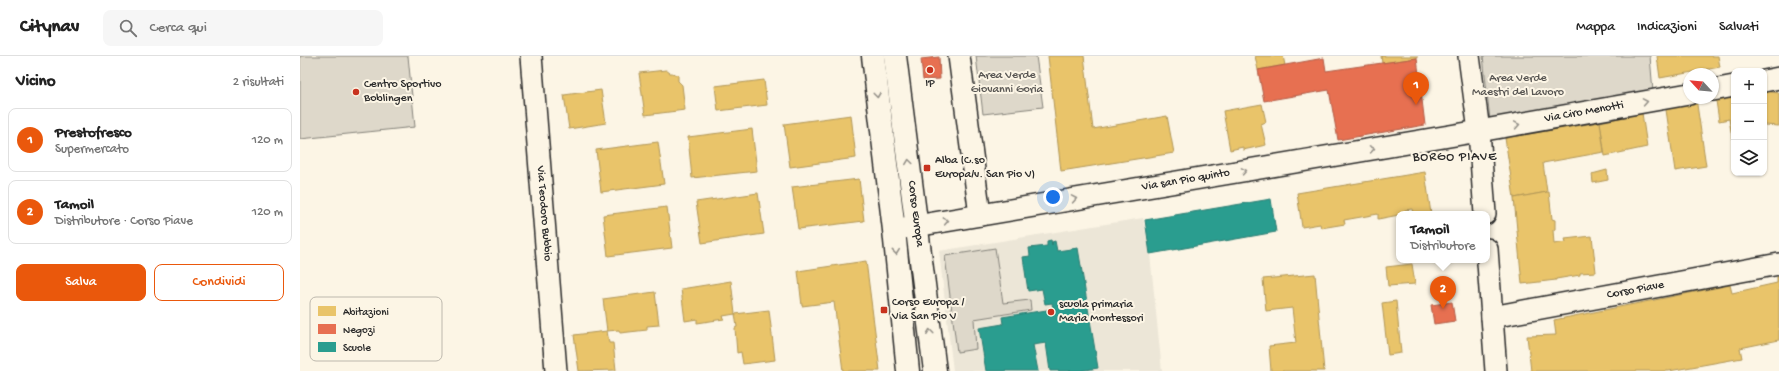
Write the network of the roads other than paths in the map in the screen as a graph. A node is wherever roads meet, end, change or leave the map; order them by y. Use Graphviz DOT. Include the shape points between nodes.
graph roads {
  1 [pos="531,56"];
  2 [pos="873,56"];
  3 [pos="895,56"];
  4 [pos="959,56"];
  5 [pos="1469,56"];
  6 [pos="1779,78"];
  7 [pos="1767,80"];
  8 [pos="1731,87"];
  9 [pos="1719,89"];
  10 [pos="1683,95"];
  11 [pos="1479,132"];
  12 [pos="1485,211"];
  13 [pos="980,215"];
  14 [pos="918,226"];
  15 [pos="894,230"];
  16 [pos="1488,263"];
  17 [pos="1779,264"];
  18 [pos="1492,317"];
  19 [pos="556,371"];
  20 [pos="908,371"];
  21 [pos="935,371"];
  22 [pos="1496,371"];
  1 -- 19 [label="street, Via Teodoro Bubbio"];
  2 -- 15 [label="main road, Corso Europa, one-way"];
  14 -- 3 [label="main road, Corso Europa, one-way"];
  4 -- 13 [label="street"];
  5 -- 11 [label="street"];
  6 -- 7 [label="street"];
  8 -- 9 [label="street"];
  11 -- 10 [label="street, Via Ciro Menotti, one-way"];
  11 -- 12 [label="street"];
  13 -- 11 [label="street, Via san Pio quinto, one-way"];
  14 -- 13 [label="street, Via san Pio quinto, one-way"];
  14 -- 15 [label="street, Via san Pio quinto"];
  21 -- 14 [label="main road, Corso Europa, one-way"];
  15 -- 20 [label="main road, Corso Europa, one-way"];
  16 -- 18 [label="street"];
  17 -- 18 [label="street, Corso Piave"];
  18 -- 22 [label="street"];
}
